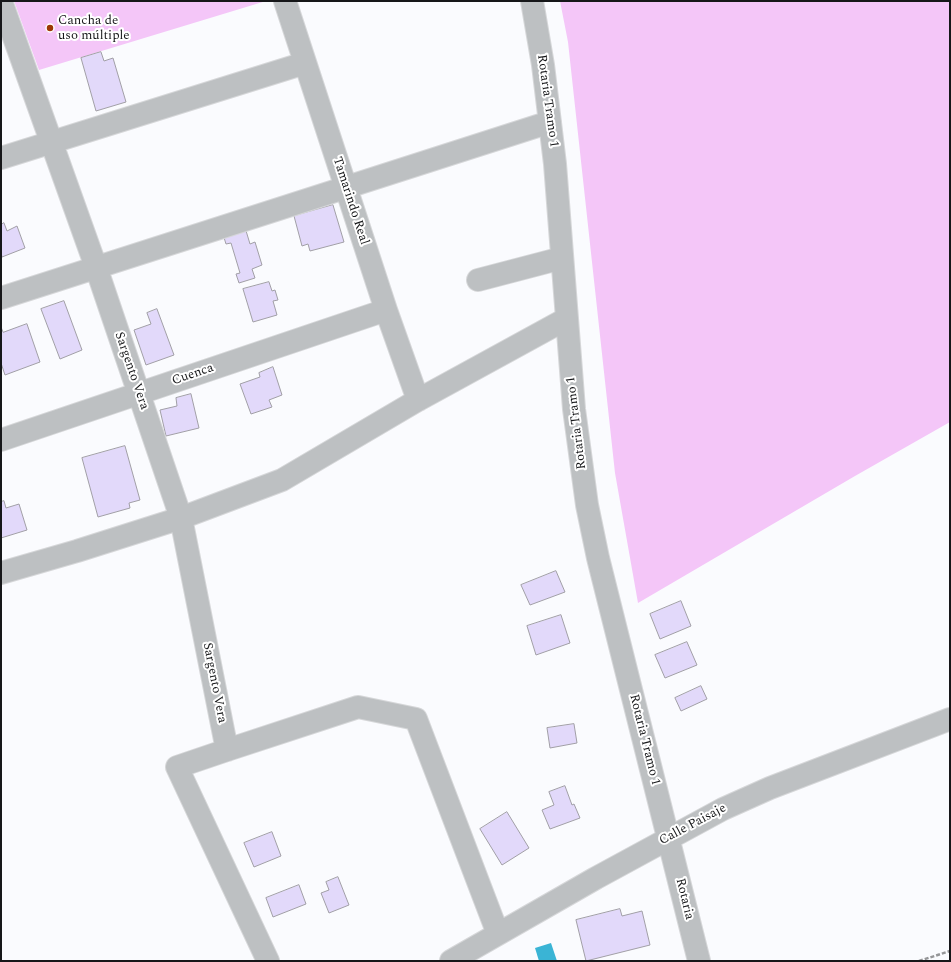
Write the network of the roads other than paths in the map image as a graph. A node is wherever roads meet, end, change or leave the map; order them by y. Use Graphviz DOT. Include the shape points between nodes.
graph roads {
  1 [pos="285,1"];
  2 [pos="532,1"];
  3 [pos="3,13"];
  4 [pos="305,63"];
  5 [pos="550,122"];
  6 [pos="51,143"];
  7 [pos="1,158"];
  8 [pos="346,188"];
  9 [pos="562,258"];
  10 [pos="96,267"];
  11 [pos="478,280"];
  12 [pos="1,298"];
  13 [pos="386,310"];
  14 [pos="566,319"];
  15 [pos="139,393"];
  16 [pos="418,400"];
  17 [pos="1,440"];
  18 [pos="180,518"];
  19 [pos="1,573"];
  20 [pos="950,719"];
  21 [pos="227,750"];
  22 [pos="669,837"];
  23 [pos="498,934"];
  24 [pos="268,961"];
  25 [pos="451,961"];
  26 [pos="699,961"];
  1 -- 4 [label="street, Tamarindo Real"];
  2 -- 5 [label="street, Rotaria Tramo 1"];
  3 -- 6 [label="street, Sargento Vera"];
  4 -- 6 [label="street"];
  4 -- 8 [label="street, Tamarindo Real"];
  5 -- 8 [label="street"];
  5 -- 9 [label="street, Rotaria Tramo 1" via="556,164"];
  6 -- 7 [label="street"];
  6 -- 10 [label="street, Sargento Vera"];
  8 -- 10 [label="street"];
  8 -- 13 [label="street, Tamarindo Real"];
  9 -- 11 [label="street"];
  9 -- 14 [label="street, Rotaria Tramo 1"];
  10 -- 12 [label="street"];
  10 -- 15 [label="street, Sargento Vera"];
  13 -- 15 [label="street, Cuenca"];
  13 -- 16 [label="street, Tamarindo Real"];
  14 -- 16 [label="street"];
  14 -- 22 [label="street, Rotaria Tramo 1" via="574,410 587,505 598,558"];
  15 -- 17 [label="street, Cuenca"];
  15 -- 18 [label="street, Sargento Vera"];
  16 -- 18 [label="street" via="282,480"];
  18 -- 19 [label="street"];
  18 -- 21 [label="street, Sargento Vera"];
  20 -- 22 [label="street, Calle Paisaje" via="770,788"];
  21 -- 23 [label="street" via="358,708 416,719"];
  21 -- 24 [label="street" via="177,767"];
  22 -- 23 [label="street, Calle Paisaje"];
  22 -- 26 [label="street, Rotaria"];
  23 -- 25 [label="street, Calle Paisaje"];
}
